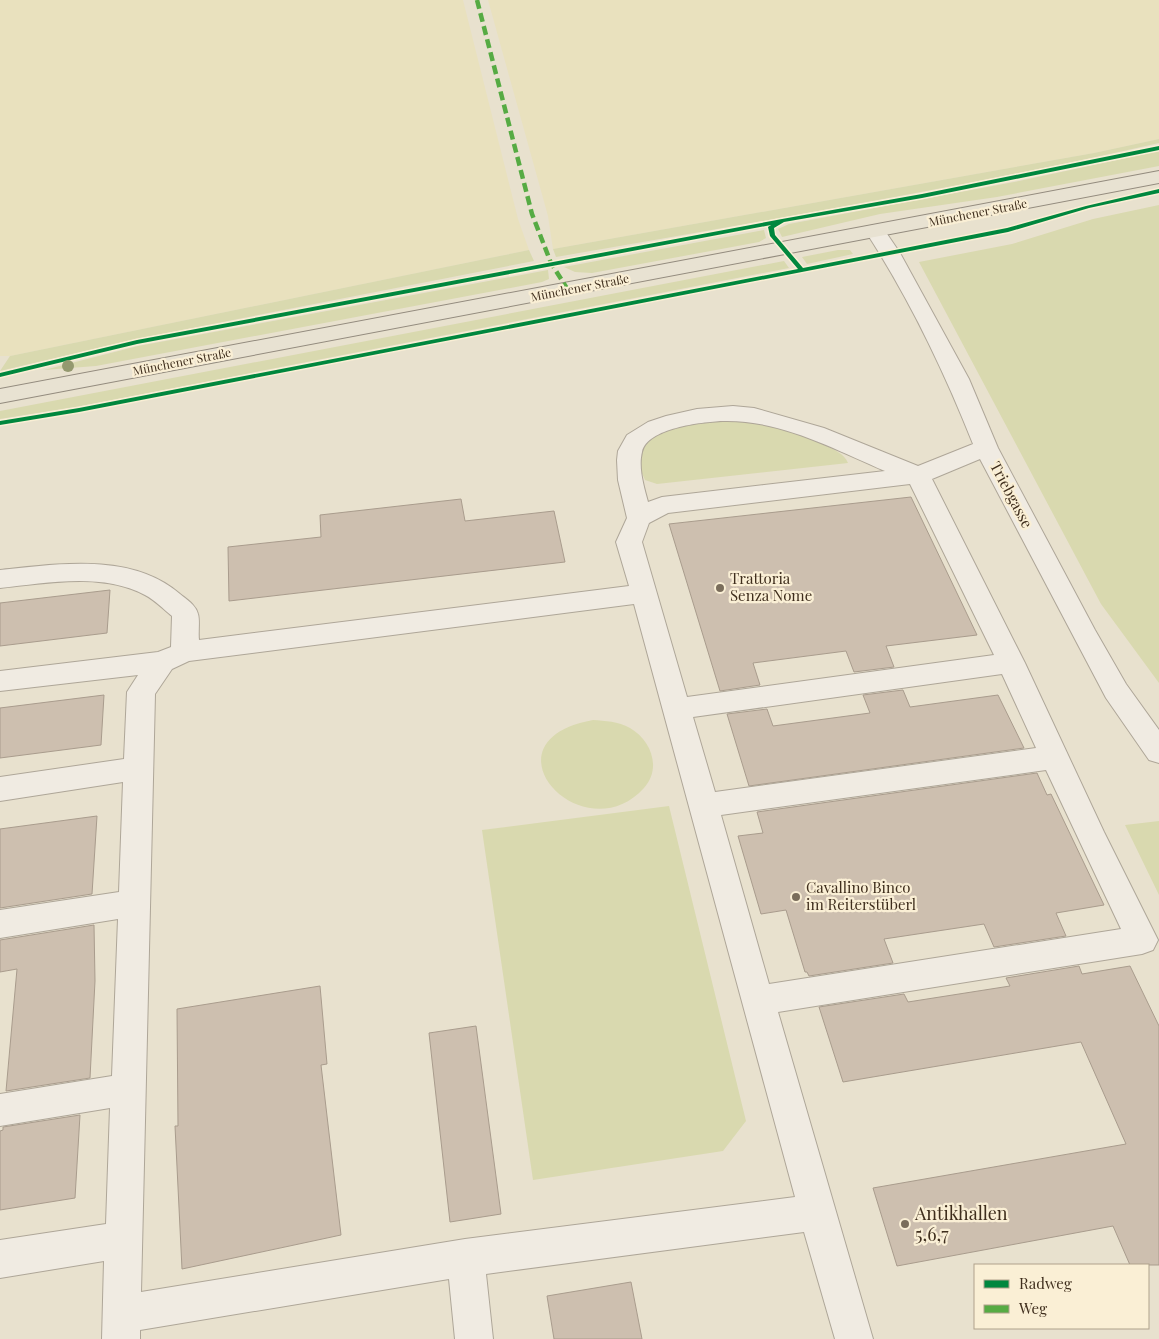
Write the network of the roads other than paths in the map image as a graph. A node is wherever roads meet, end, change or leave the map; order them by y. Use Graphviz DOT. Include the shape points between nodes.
graph roads {
  1 [pos="1159,177"];
  2 [pos="876,232"];
  3 [pos="7,393"];
  4 [pos="986,448"];
  5 [pos="918,475"];
  6 [pos="640,518"];
  7 [pos="0,579"];
  8 [pos="644,593"];
  9 [pos="174,657"];
  10 [pos="1011,663"];
  11 [pos="0,681"];
  12 [pos="676,708"];
  13 [pos="1156,741"];
  14 [pos="1054,757"];
  15 [pos="139,768"];
  16 [pos="0,789"];
  17 [pos="703,806"];
  18 [pos="134,903"];
  19 [pos="0,924"];
  20 [pos="758,1000"];
  21 [pos="128,1089"];
  22 [pos="0,1110"];
  23 [pos="817,1212"];
  24 [pos="124,1239"];
  25 [pos="465,1258"];
  26 [pos="0,1259"];
  27 [pos="121,1326"];
  28 [pos="474,1339"];
  29 [pos="854,1339"];
  1 -- 2 [label="main road, Münchener Straße"];
  2 -- 3 [label="main road, Münchener Straße"];
  2 -- 4 [label="street, Triebgasse" via="958,379"];
  4 -- 5 [label="street"];
  4 -- 13 [label="street, Triebgasse" via="1116,691"];
  5 -- 6 [label="street" via="662,505"];
  5 -- 6 [label="street" via="753,414 698,416 651,429 633,444 629,462"];
  5 -- 10 [label="street"];
  6 -- 8 [label="street" via="629,542"];
  7 -- 9 [label="street" via="65,572 110,574 153,587 185,613"];
  8 -- 9 [label="street"];
  8 -- 12 [label="street"];
  9 -- 11 [label="street"];
  9 -- 15 [label="street" via="141,692"];
  10 -- 12 [label="street"];
  10 -- 14 [label="street"];
  12 -- 17 [label="street"];
  14 -- 17 [label="street"];
  14 -- 20 [label="street" via="1142,940"];
  15 -- 16 [label="street"];
  15 -- 18 [label="street"];
  17 -- 20 [label="street"];
  18 -- 19 [label="street"];
  18 -- 21 [label="street"];
  20 -- 23 [label="street"];
  21 -- 22 [label="street"];
  21 -- 24 [label="street"];
  23 -- 25 [label="street"];
  23 -- 29 [label="street"];
  24 -- 26 [label="street"];
  24 -- 27 [label="street"];
  25 -- 27 [label="street"];
  25 -- 28 [label="street"];
}
